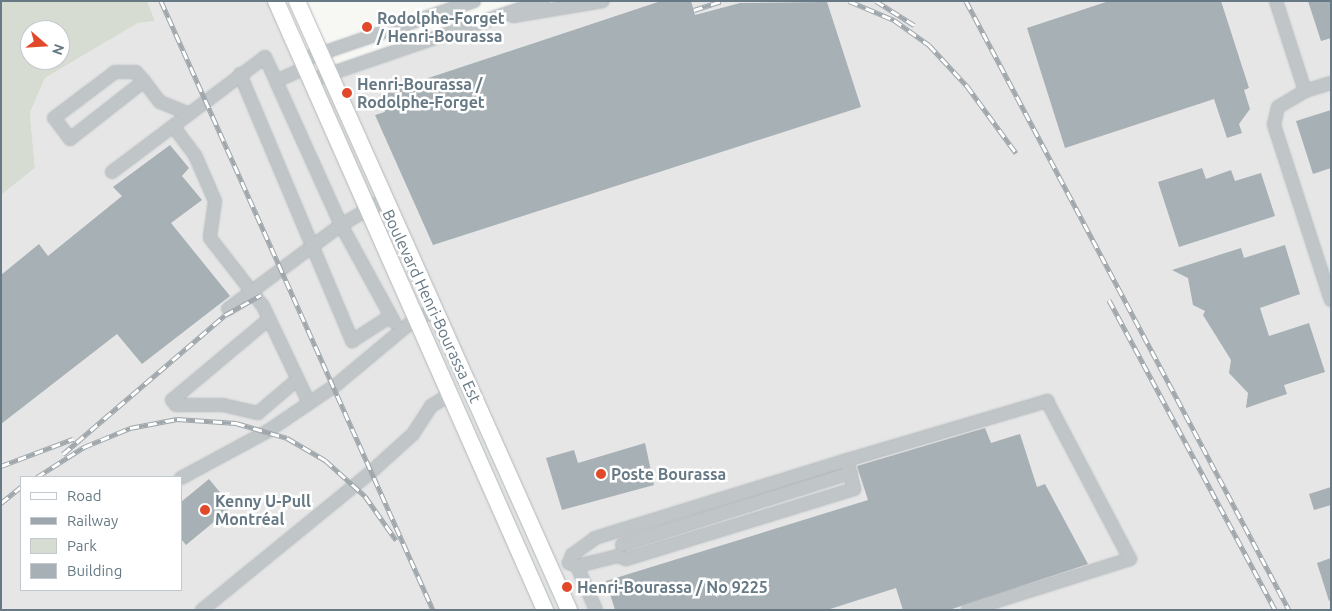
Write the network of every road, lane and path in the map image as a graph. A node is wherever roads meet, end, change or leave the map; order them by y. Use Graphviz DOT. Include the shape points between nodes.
graph roads {
  1 [pos="276,1"];
  2 [pos="298,1"];
  3 [pos="474,1"];
  4 [pos="543,1"];
  5 [pos="603,1"];
  6 [pos="1276,1"];
  7 [pos="486,18"];
  8 [pos="321,54"];
  9 [pos="305,70"];
  10 [pos="240,74"];
  11 [pos="330,74"];
  12 [pos="276,81"];
  13 [pos="144,82"];
  14 [pos="1331,83"];
  15 [pos="1305,92"];
  16 [pos="189,114"];
  17 [pos="173,126"];
  18 [pos="112,172"];
  19 [pos="384,200"];
  20 [pos="365,210"];
  21 [pos="341,225"];
  22 [pos="313,244"];
  23 [pos="252,292"];
  24 [pos="1331,300"];
  25 [pos="228,309"];
  26 [pos="434,310"];
  27 [pos="391,316"];
  28 [pos="269,319"];
  29 [pos="414,320"];
  30 [pos="400,332"];
  31 [pos="298,380"];
  32 [pos="449,396"];
  33 [pos="309,403"];
  34 [pos="847,460"];
  35 [pos="851,473"];
  36 [pos="182,477"];
  37 [pos="738,494"];
  38 [pos="743,507"];
  39 [pos="749,522"];
  40 [pos="617,531"];
  41 [pos="622,545"];
  42 [pos="626,560"];
  43 [pos="573,565"];
  44 [pos="551,570"];
  45 [pos="531,580"];
  46 [pos="202,610"];
  47 [pos="545,610"];
  48 [pos="568,610"];
  49 [pos="596,610"];
  50 [pos="968,610"];
  1 -- 9 [label="main road, Boulevard Henri-Bourassa Est"];
  2 -- 8 [label="main road, Boulevard Henri-Bourassa Est"];
  3 -- 8 [label="street"];
  4 -- 7 [label="street"];
  5 -- 7 [label="street"];
  6 -- 15 [label="street"];
  7 -- 11 [label="street"];
  8 -- 9 [label="street"];
  8 -- 11 [label="main road, Boulevard Henri-Bourassa Est"];
  9 -- 11 [label="street"];
  9 -- 12 [label="street"];
  9 -- 20 [label="main road, Boulevard Henri-Bourassa Est"];
  10 -- 12 [label="street" via="265,57"];
  10 -- 16 [label="street"];
  10 -- 22 [label="street"];
  11 -- 19 [label="main road, Boulevard Henri-Bourassa Est"];
  12 -- 21 [label="street"];
  13 -- 13 [label="street" via="136,72 115,72 54,118 70,139"];
  13 -- 16 [label="street" via="160,102"];
  14 -- 15 [label="street"];
  15 -- 24 [label="street" via="1278,108 1274,125"];
  16 -- 17 [label="street"];
  17 -- 18 [label="street"];
  17 -- 23 [label="street" via="195,155 215,201 210,238"];
  19 -- 20 [label="street"];
  19 -- 26 [label="main road, Boulevard Henri-Bourassa Est"];
  20 -- 21 [label="street"];
  20 -- 29 [label="main road, Boulevard Henri-Bourassa Est"];
  21 -- 22 [label="street"];
  21 -- 27 [label="street"];
  22 -- 23 [label="street"];
  22 -- 27 [label="street" via="352,341"];
  23 -- 25 [label="street"];
  23 -- 28 [label="street"];
  26 -- 29 [label="street"];
  26 -- 44 [label="main road, Boulevard Henri-Bourassa Est"];
  27 -- 30 [label="street"];
  28 -- 31 [label="street"];
  28 -- 31 [label="street" via="172,400 176,405 223,406 258,412"];
  29 -- 30 [label="street"];
  29 -- 32 [label="main road, Boulevard Henri-Bourassa Est"];
  30 -- 33 [label="street"];
  31 -- 33 [label="street"];
  32 -- 45 [label="main road, Boulevard Henri-Bourassa Est"];
  32 -- 46 [label="street" via="431,406 412,434 371,472"];
  33 -- 36 [label="street" via="260,436"];
  34 -- 35 [label="street"];
  34 -- 37 [label="street"];
  34 -- 50 [label="street" via="1047,401 1130,559"];
  35 -- 38 [label="street"];
  35 -- 39 [label="street" via="854,489"];
  37 -- 38 [label="street"];
  37 -- 40 [label="street"];
  38 -- 39 [label="street"];
  38 -- 41 [label="street"];
  39 -- 42 [label="street"];
  40 -- 41 [label="street"];
  40 -- 43 [label="street" via="595,538 572,555"];
  41 -- 42 [label="street"];
  42 -- 43 [label="street" via="618,556"];
  43 -- 44 [label="street"];
  43 -- 49 [label="street"];
  44 -- 45 [label="street"];
  44 -- 48 [label="main road, Boulevard Henri-Bourassa Est"];
  45 -- 47 [label="main road, Boulevard Henri-Bourassa Est"];
}
